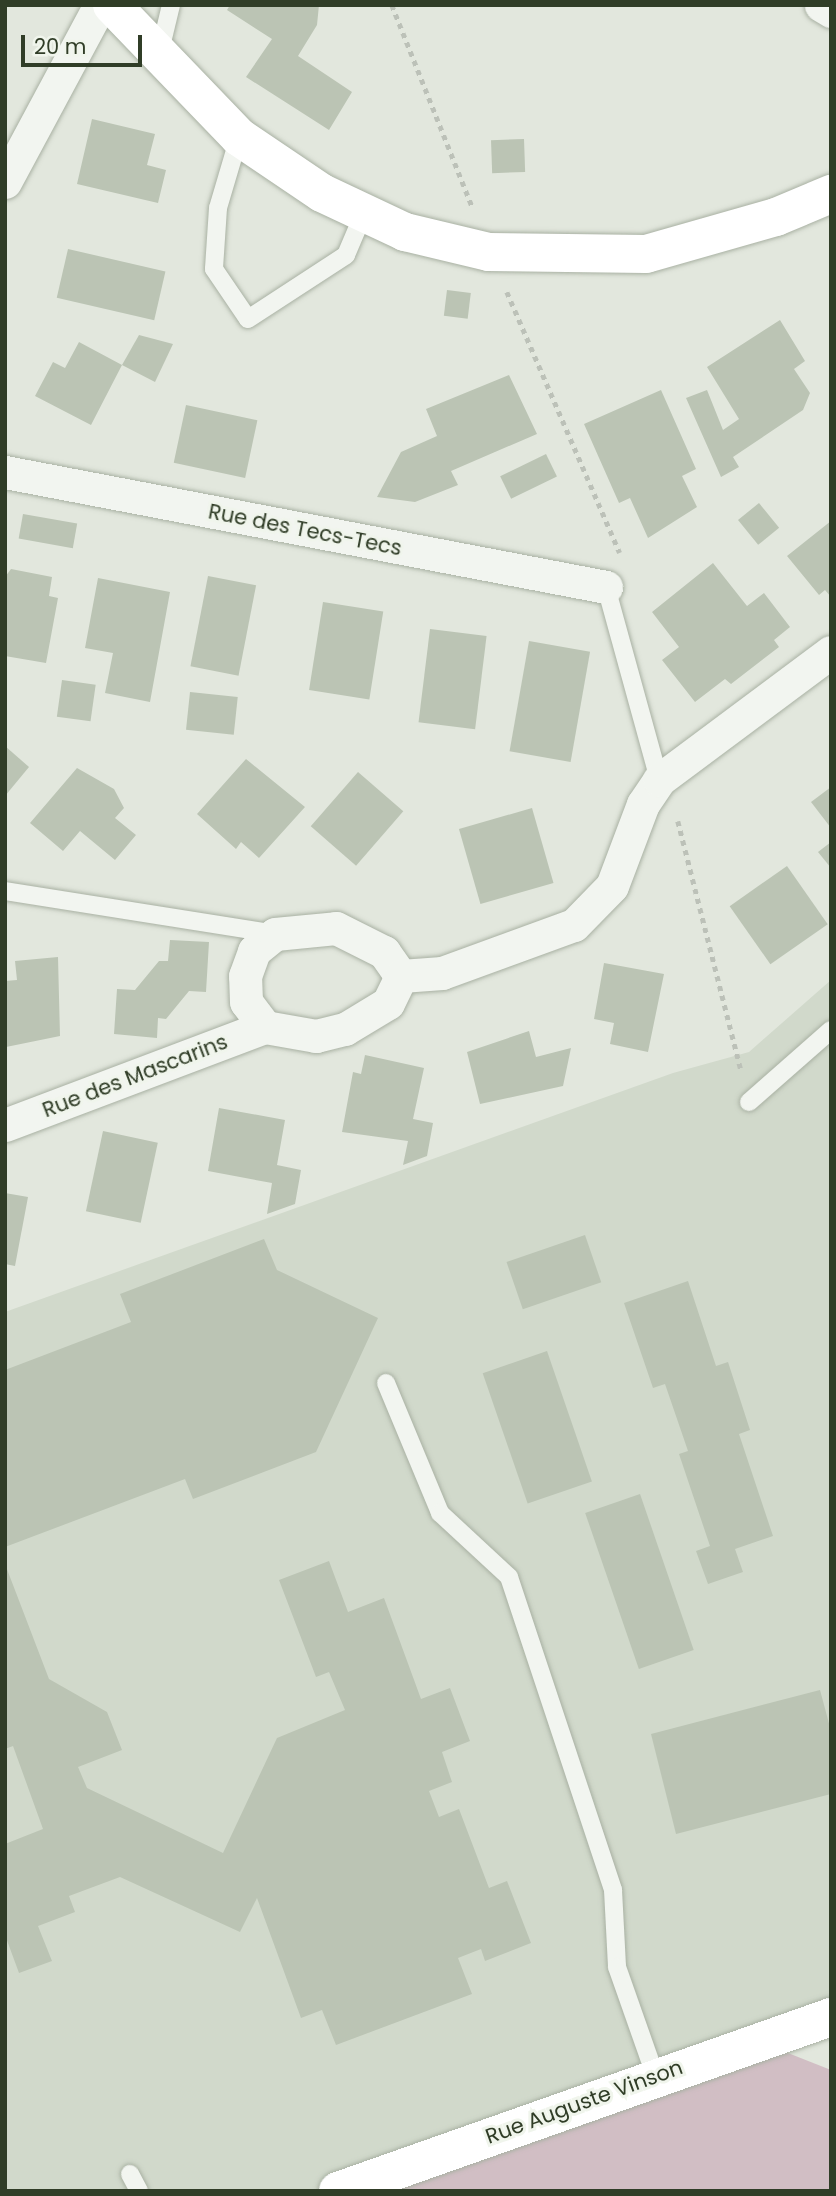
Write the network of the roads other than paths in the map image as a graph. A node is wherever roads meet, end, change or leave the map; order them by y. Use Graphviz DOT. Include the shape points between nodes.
graph roads {
  1 [pos="100,5"];
  2 [pos="111,5"];
  3 [pos="171,5"];
  4 [pos="821,5"];
  5 [pos="831,11"];
  6 [pos="159,55"];
  7 [pos="239,137"];
  8 [pos="5,182"];
  9 [pos="831,194"];
  10 [pos="363,215"];
  11 [pos="5,472"];
  12 [pos="606,587"];
  13 [pos="831,652"];
  14 [pos="659,780"];
  15 [pos="5,891"];
  16 [pos="275,934"];
  17 [pos="401,976"];
  18 [pos="265,1027"];
  19 [pos="831,1030"];
  20 [pos="749,1102"];
  21 [pos="5,1125"];
  22 [pos="386,1383"];
  23 [pos="831,2017"];
  24 [pos="655,2075"];
  25 [pos="130,2174"];
  26 [pos="139,2191"];
  27 [pos="338,2191"];
  1 -- 8 [label="street"];
  2 -- 6 [label="street"];
  3 -- 6 [label="lane"];
  4 -- 5 [label="street"];
  6 -- 7 [label="street"];
  7 -- 10 [label="street"];
  7 -- 10 [label="lane" via="218,208 214,269 248,319 346,255"];
  9 -- 10 [label="street" via="776,217 646,254 489,251 405,232"];
  11 -- 12 [label="street, Rue des Tecs-Tecs"];
  12 -- 14 [label="lane"];
  13 -- 14 [label="street"];
  14 -- 17 [label="street" via="643,804 612,886 574,925 442,973"];
  15 -- 16 [label="lane"];
  16 -- 17 [label="street" via="336,928 384,952"];
  16 -- 18 [label="street" via="254,951 245,976 246,1002"];
  17 -- 18 [label="street" via="388,1003 345,1029 316,1036"];
  18 -- 21 [label="street, Rue des Mascarins"];
  19 -- 20 [label="lane"];
  22 -- 24 [label="lane" via="440,1513 509,1577 613,1890 617,1968"];
  23 -- 24 [label="street, Rue Auguste Vinson"];
  24 -- 27 [label="street, Rue Auguste Vinson"];
  25 -- 26 [label="lane"];
}
